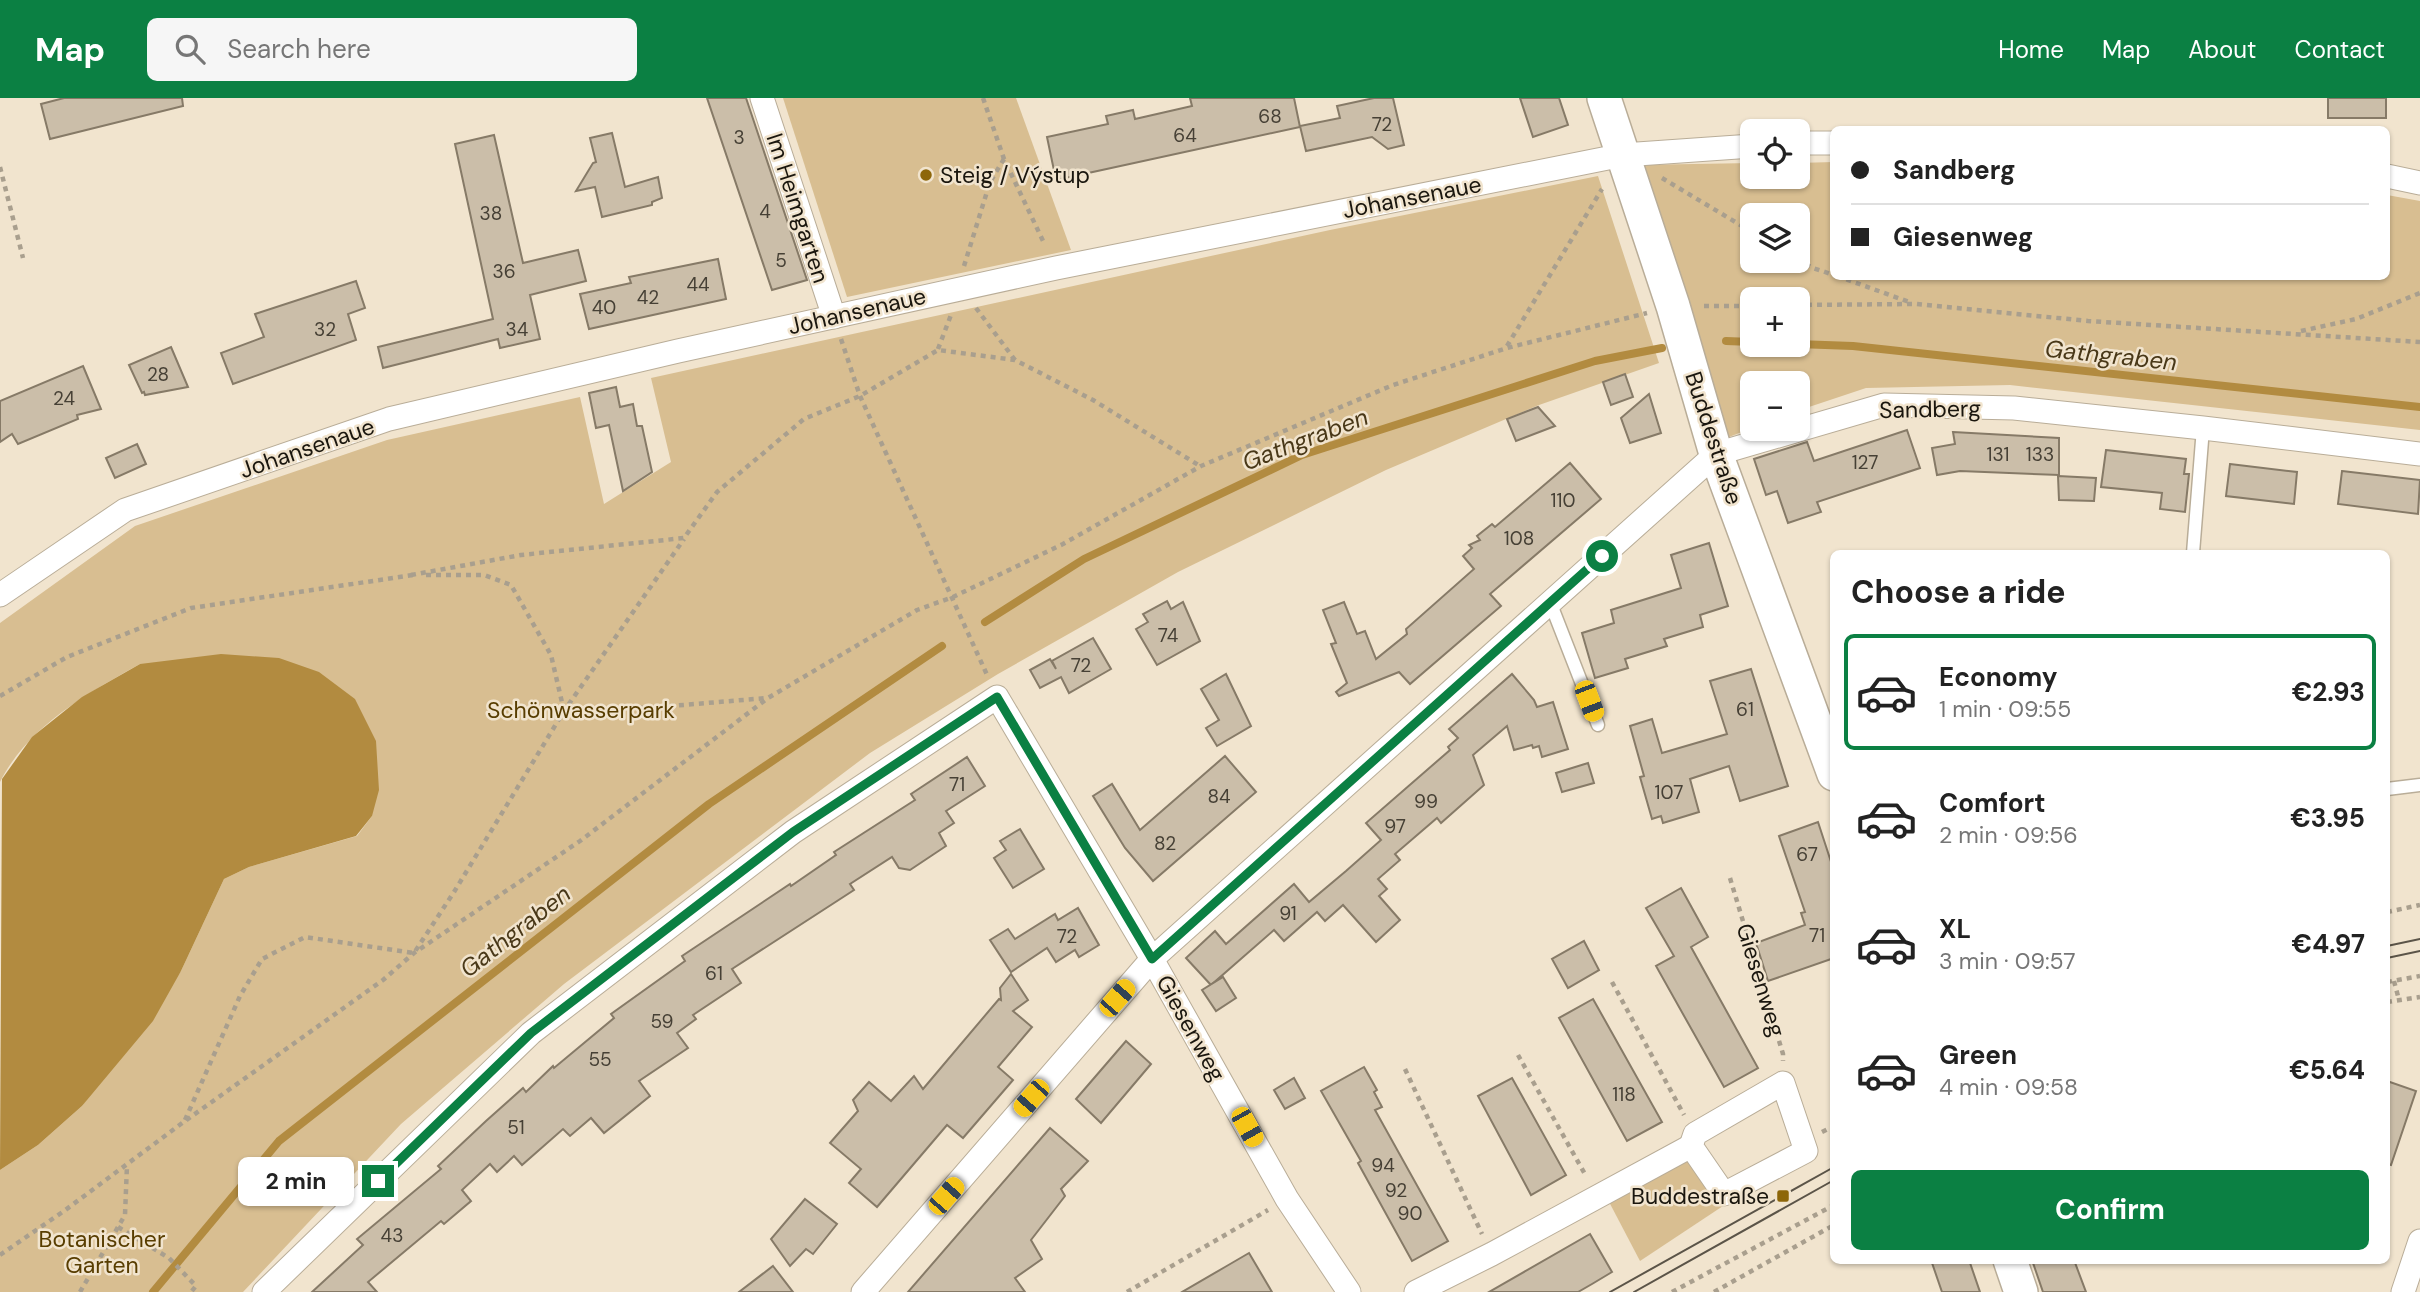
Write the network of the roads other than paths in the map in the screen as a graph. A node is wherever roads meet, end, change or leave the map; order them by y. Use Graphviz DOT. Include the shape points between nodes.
graph roads {
  1 [pos="762,98"];
  2 [pos="1604,98"];
  3 [pos="1810,143"];
  4 [pos="1830,143"];
  5 [pos="1740,147"];
  6 [pos="1623,155"];
  7 [pos="2390,177"];
  8 [pos="2420,183"];
  9 [pos="834,317"];
  10 [pos="2203,428"];
  11 [pos="1716,454"];
  12 [pos="2420,454"];
  13 [pos="2193,550"];
  14 [pos="0,595"];
  15 [pos="1550,602"];
  16 [pos="1598,725"];
  17 [pos="1830,763"];
  18 [pos="2420,785"];
  19 [pos="2390,789"];
  20 [pos="1152,959"];
  21 [pos="1693,1140"];
  22 [pos="2420,1241"];
  23 [pos="2011,1264"];
  24 [pos="264,1292"];
  25 [pos="863,1292"];
  26 [pos="1349,1292"];
  27 [pos="1416,1292"];
  28 [pos="2021,1292"];
  29 [pos="2403,1292"];
  1 -- 9 [label="street, Im Heimgarten"];
  2 -- 6 [label="main road, Buddestraße"];
  3 -- 4 [label="street"];
  5 -- 6 [label="street, Johansenaue"];
  6 -- 9 [label="street, Johansenaue"];
  6 -- 11 [label="main road, Buddestraße"];
  7 -- 8 [label="street"];
  9 -- 14 [label="street, Johansenaue" via="389,419 125,510"];
  10 -- 11 [label="street, Sandberg" via="2014,408 1884,405"];
  10 -- 12 [label="street, Sandberg"];
  10 -- 13 [label="lane"];
  11 -- 15 [label="street, Sandberg"];
  11 -- 17 [label="main road, Buddestraße"];
  15 -- 16 [label="lane"];
  15 -- 20 [label="street, Sandberg"];
  18 -- 19 [label="lane"];
  20 -- 24 [label="street, Giesenweg" via="997,697 793,832 531,1033"];
  20 -- 25 [label="street, Sandberg"];
  20 -- 26 [label="street, Giesenweg" via="1287,1199"];
  21 -- 21 [label="street" via="1724,1194 1806,1151 1783,1083"];
  21 -- 27 [label="street"];
  22 -- 29 [label="street"];
  23 -- 28 [label="main road"];
}
